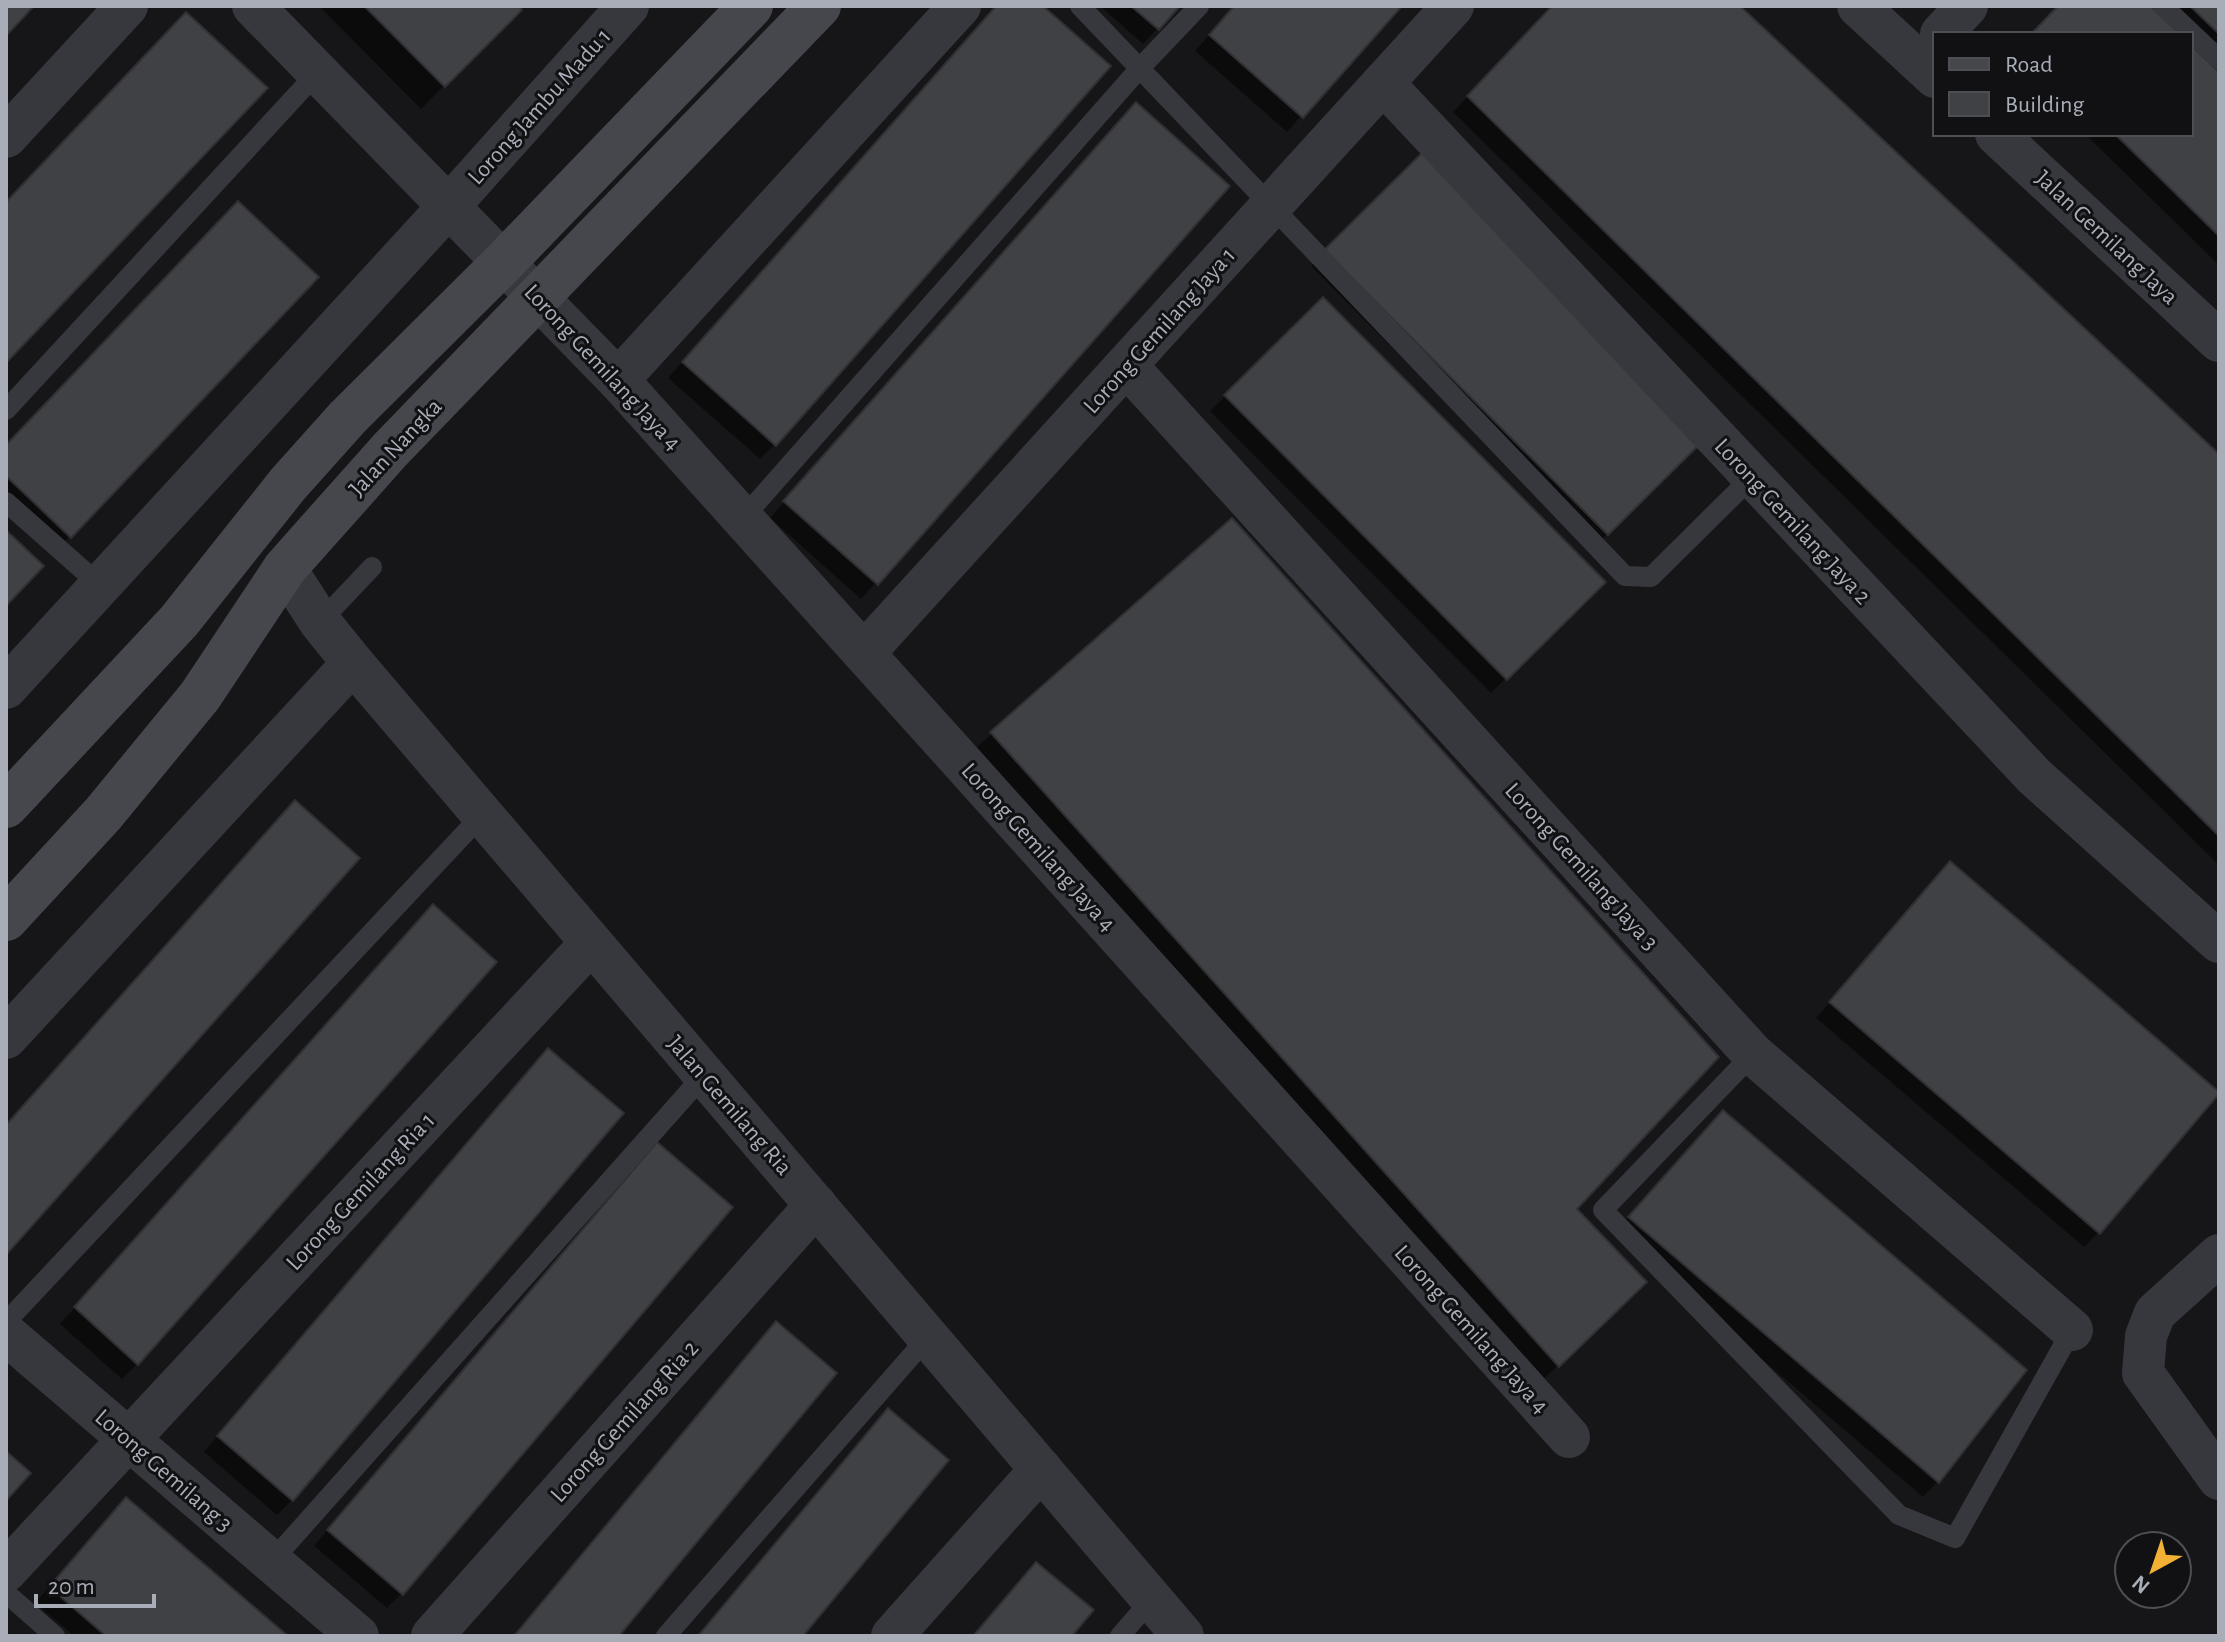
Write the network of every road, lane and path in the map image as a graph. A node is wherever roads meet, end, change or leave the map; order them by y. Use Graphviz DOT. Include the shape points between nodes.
graph roads {
  1 [pos="127,6"];
  2 [pos="253,6"];
  3 [pos="628,6"];
  4 [pos="751,6"];
  5 [pos="819,6"];
  6 [pos="960,6"];
  7 [pos="1080,6"];
  8 [pos="1199,6"];
  9 [pos="1453,6"];
  10 [pos="1858,6"];
  11 [pos="1967,6"];
  12 [pos="2163,6"];
  13 [pos="1948,32"];
  14 [pos="2190,32"];
  15 [pos="2193,34"];
  16 [pos="1932,53"];
  17 [pos="2219,59"];
  18 [pos="1140,68"];
  19 [pos="318,72"];
  20 [pos="1383,83"];
  21 [pos="1998,136"];
  22 [pos="6,137"];
  23 [pos="449,206"];
  24 [pos="1271,206"];
  25 [pos="504,262"];
  26 [pos="538,297"];
  27 [pos="2219,341"];
  28 [pos="1126,365"];
  29 [pos="618,380"];
  30 [pos="6,410"];
  31 [pos="1752,477"];
  32 [pos="6,502"];
  33 [pos="743,518"];
  34 [pos="372,567"];
  35 [pos="285,568"];
  36 [pos="101,586"];
  37 [pos="320,622"];
  38 [pos="864,653"];
  39 [pos="353,663"];
  40 [pos="6,688"];
  41 [pos="6,806"];
  42 [pos="482,815"];
  43 [pos="6,919"];
  44 [pos="2219,942"];
  45 [pos="591,943"];
  46 [pos="6,1038"];
  47 [pos="1753,1054"];
  48 [pos="704,1075"];
  49 [pos="816,1205"];
  50 [pos="2219,1255"];
  51 [pos="6,1322"];
  52 [pos="2072,1330"];
  53 [pos="6,1334"];
  54 [pos="928,1337"];
  55 [pos="1569,1437"];
  56 [pos="128,1439"];
  57 [pos="1041,1469"];
  58 [pos="2219,1479"];
  59 [pos="271,1562"];
  60 [pos="6,1571"];
  61 [pos="6,1593"];
  62 [pos="1152,1599"];
  63 [pos="55,1636"];
  64 [pos="358,1636"];
  65 [pos="432,1636"];
  66 [pos="666,1636"];
  67 [pos="892,1636"];
  68 [pos="1120,1636"];
  69 [pos="1183,1636"];
  1 -- 22 [label="street"];
  2 -- 19 [label="street, Lorong Gemilang Jaya 4"];
  3 -- 23 [label="street, Lorong Jambu Madu 1"];
  4 -- 25 [label="street"];
  5 -- 26 [label="street, Jalan Nangka"];
  6 -- 29 [label="street"];
  7 -- 18 [label="lane"];
  8 -- 18 [label="lane"];
  9 -- 20 [label="street, Lorong Gemilang Jaya 1"];
  10 -- 16 [label="street"];
  11 -- 13 [label="street"];
  12 -- 14 [label="lane"];
  15 -- 17 [label="lane"];
  18 -- 24 [label="lane"];
  18 -- 33 [label="lane"];
  19 -- 23 [label="street, Lorong Gemilang Jaya 4"];
  19 -- 30 [label="lane"];
  20 -- 24 [label="street, Lorong Gemilang Jaya 1"];
  20 -- 31 [label="street, Lorong Gemilang Jaya 2"];
  21 -- 27 [label="street, Jalan Gemilang Jaya"];
  23 -- 25 [label="street, Lorong Gemilang Jaya 4"];
  23 -- 36 [label="street, Lorong Jambu Madu 1"];
  24 -- 28 [label="street, Lorong Gemilang Jaya 1"];
  24 -- 31 [label="lane" via="1625,576 1651,577"];
  25 -- 26 [label="street, Lorong Gemilang Jaya 4"];
  25 -- 41 [label="street" via="348,417 179,621"];
  26 -- 29 [label="street, Lorong Gemilang Jaya 4"];
  26 -- 35 [label="street, Jalan Nangka"];
  28 -- 38 [label="street, Lorong Gemilang Jaya 1"];
  28 -- 47 [label="street, Lorong Gemilang Jaya 3"];
  29 -- 33 [label="street, Lorong Gemilang Jaya 4"];
  31 -- 44 [label="street, Lorong Gemilang Jaya 2" via="2034,776"];
  32 -- 36 [label="lane"];
  33 -- 38 [label="street, Lorong Gemilang Jaya 4"];
  34 -- 37 [label="lane"];
  35 -- 37 [label="street, Jalan Gemilang Ria"];
  35 -- 43 [label="street, Jalan Nangka" via="200,696 103,814"];
  36 -- 40 [label="street, Lorong Jambu Madu 1"];
  37 -- 39 [label="street, Jalan Gemilang Ria"];
  38 -- 55 [label="street, Lorong Gemilang Jaya 4"];
  39 -- 42 [label="street, Jalan Gemilang Ria"];
  39 -- 46 [label="street"];
  42 -- 45 [label="street, Jalan Gemilang Ria"];
  42 -- 51 [label="lane"];
  45 -- 48 [label="street, Jalan Gemilang Ria"];
  45 -- 56 [label="street, Lorong Gemilang Ria 1"];
  47 -- 52 [label="street, Lorong Gemilang Jaya 3"];
  47 -- 52 [label="lane" via="1603,1210 1899,1515 1955,1538"];
  48 -- 49 [label="street, Jalan Gemilang Ria"];
  48 -- 59 [label="lane"];
  49 -- 54 [label="street, Jalan Gemilang Ria"];
  49 -- 65 [label="street, Lorong Gemilang Ria 2"];
  50 -- 58 [label="street" via="2155,1313 2146,1336 2143,1373"];
  53 -- 56 [label="street, Lorong Gemilang 3"];
  54 -- 57 [label="street, Jalan Gemilang Ria"];
  54 -- 66 [label="lane"];
  56 -- 59 [label="street, Lorong Gemilang 3"];
  56 -- 60 [label="street, Lorong Gemilang Ria 1"];
  57 -- 62 [label="street, Jalan Gemilang Ria"];
  57 -- 67 [label="street"];
  59 -- 64 [label="street, Lorong Gemilang 3"];
  61 -- 63 [label="lane"];
  62 -- 68 [label="lane"];
  62 -- 69 [label="street, Jalan Gemilang Ria"];
}
